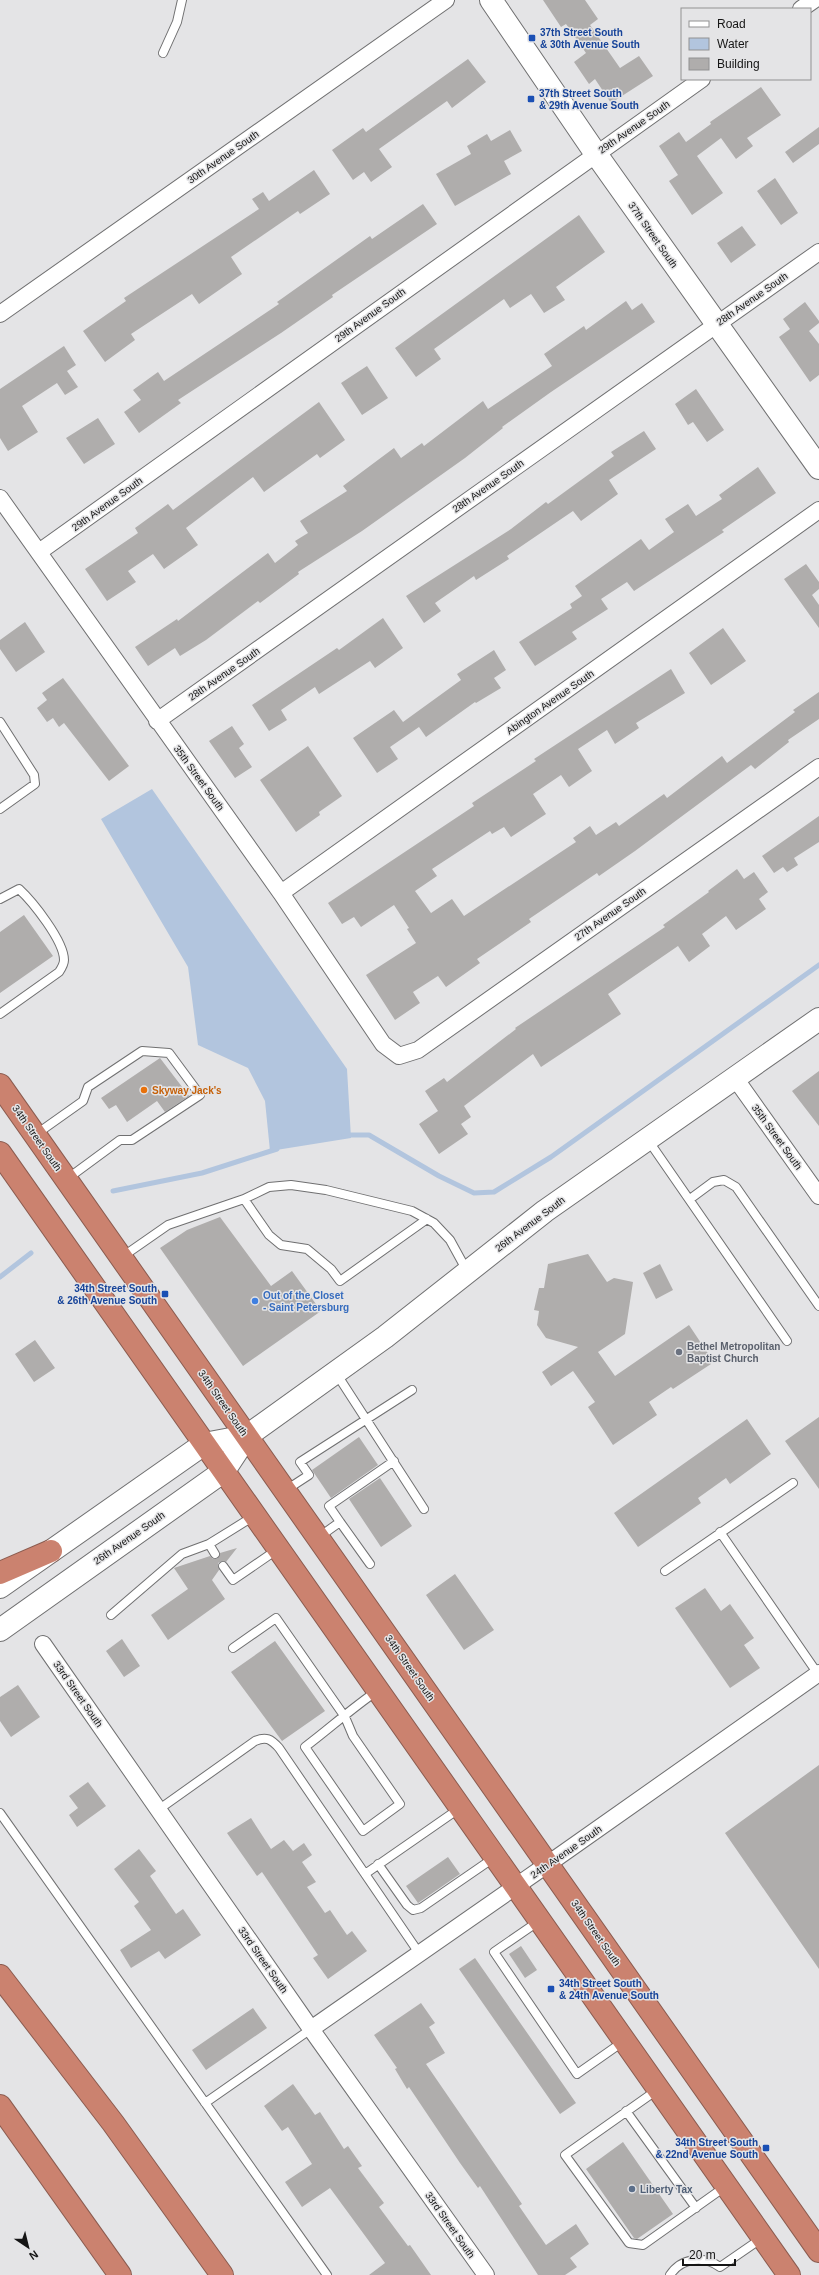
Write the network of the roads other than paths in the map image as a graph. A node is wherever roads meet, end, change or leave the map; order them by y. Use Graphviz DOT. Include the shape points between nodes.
graph roads {
  1 [pos="182,0"];
  2 [pos="446,0"];
  3 [pos="491,0"];
  4 [pos="814,0"];
  5 [pos="802,8"];
  6 [pos="163,53"];
  7 [pos="701,80"];
  8 [pos="596,154"];
  9 [pos="819,252"];
  10 [pos="0,314"];
  11 [pos="716,324"];
  12 [pos="819,468"];
  13 [pos="0,498"];
  14 [pos="819,510"];
  15 [pos="39,552"];
  16 [pos="157,721"];
  17 [pos="0,722"];
  18 [pos="819,767"];
  19 [pos="0,809"];
  20 [pos="281,893"];
  21 [pos="0,899"];
  22 [pos="0,1014"];
  23 [pos="819,1019"];
  24 [pos="400,1056"];
  25 [pos="735,1078"];
  26 [pos="0,1085"];
  27 [pos="35,1135"];
  28 [pos="648,1139"];
  29 [pos="0,1153"];
  30 [pos="66,1179"];
  31 [pos="819,1196"];
  32 [pos="244,1199"];
  33 [pos="690,1199"];
  34 [pos="427,1219"];
  35 [pos="121,1257"];
  36 [pos="468,1272"];
  37 [pos="819,1306"];
  38 [pos="787,1341"];
  39 [pos="336,1372"];
  40 [pos="412,1390"];
  41 [pos="366,1419"];
  42 [pos="247,1436"];
  43 [pos="204,1444"];
  44 [pos="394,1461"];
  45 [pos="224,1471"];
  46 [pos="793,1483"];
  47 [pos="285,1491"];
  48 [pos="424,1509"];
  49 [pos="255,1515"];
  50 [pos="340,1522"];
  51 [pos="720,1532"];
  52 [pos="318,1538"];
  53 [pos="209,1544"];
  54 [pos="278,1549"];
  55 [pos="51,1551"];
  56 [pos="215,1554"];
  57 [pos="370,1564"];
  58 [pos="223,1566"];
  59 [pos="665,1571"];
  60 [pos="0,1573"];
  61 [pos="0,1587"];
  62 [pos="110,1615"];
  63 [pos="0,1630"];
  64 [pos="43,1644"];
  65 [pos="233,1648"];
  66 [pos="819,1673"];
  67 [pos="378,1690"];
  68 [pos="345,1717"];
  69 [pos="460,1808"];
  70 [pos="158,1810"];
  71 [pos="0,1813"];
  72 [pos="495,1857"];
  73 [pos="378,1864"];
  74 [pos="548,1864"];
  75 [pos="365,1874"];
  76 [pos="516,1886"];
  77 [pos="539,1920"];
  78 [pos="419,1954"];
  79 [pos="0,1976"];
  80 [pos="311,2028"];
  81 [pos="624,2041"];
  82 [pos="658,2089"];
  83 [pos="205,2103"];
  84 [pos="0,2106"];
  85 [pos="626,2111"];
  86 [pos="726,2186"];
  87 [pos="696,2208"];
  88 [pos="762,2237"];
  89 [pos="819,2251"];
  90 [pos="120,2275"];
  91 [pos="222,2275"];
  92 [pos="327,2275"];
  93 [pos="486,2275"];
  94 [pos="670,2275"];
  95 [pos="789,2275"];
  1 -- 6 [label="lane" via="177,22"];
  2 -- 10 [label="street, 30th Avenue South"];
  3 -- 8 [label="street, 37th Street South"];
  4 -- 5 [label="street"];
  7 -- 8 [label="street, 29th Avenue South"];
  8 -- 11 [label="street, 37th Street South"];
  8 -- 15 [label="street, 29th Avenue South"];
  9 -- 11 [label="street, 28th Avenue South"];
  11 -- 12 [label="street, 37th Street South"];
  11 -- 16 [label="street, 28th Avenue South"];
  13 -- 15 [label="street, 35th Street South"];
  14 -- 20 [label="street, Abington Avenue South"];
  15 -- 16 [label="street, 35th Street South"];
  16 -- 20 [label="street, 35th Street South"];
  17 -- 19 [label="lane" via="34,775 35,784"];
  18 -- 24 [label="street, 27th Avenue South" via="418,1050"];
  20 -- 24 [label="street, 35th Street South" via="383,1044"];
  21 -- 22 [label="lane" via="19,889 34,903 61,948 64,961 59,972"];
  23 -- 25 [label="street, 26th Avenue South"];
  25 -- 28 [label="street, 26th Avenue South"];
  25 -- 31 [label="street, 35th Street South"];
  26 -- 27 [label="highway, 34th Street South"];
  27 -- 30 [label="highway, 34th Street South"];
  27 -- 30 [label="lane" via="82,1101 88,1087 142,1051 169,1053 200,1095 132,1140 120,1140"];
  28 -- 33 [label="lane"];
  28 -- 36 [label="street, 26th Avenue South" via="545,1211"];
  29 -- 43 [label="highway"];
  30 -- 35 [label="highway, 34th Street South"];
  32 -- 34 [label="lane" via="269,1187 291,1185 379,1201 412,1211"];
  32 -- 34 [label="lane" via="269,1235 281,1245 307,1249 331,1269 340,1281"];
  32 -- 35 [label="lane" via="168,1225"];
  33 -- 37 [label="lane" via="713,1182 724,1180 736,1187"];
  33 -- 38 [label="lane"];
  34 -- 36 [label="lane" via="450,1240"];
  35 -- 42 [label="highway, 34th Street South"];
  36 -- 39 [label="street, 26th Avenue South"];
  39 -- 41 [label="lane"];
  39 -- 42 [label="street, 26th Avenue South"];
  40 -- 41 [label="lane"];
  41 -- 44 [label="lane"];
  41 -- 47 [label="lane" via="300,1462 308,1475"];
  42 -- 43 [label="street, 26th Avenue South"];
  42 -- 45 [label="street, 26th Avenue South"];
  42 -- 47 [label="highway, 34th Street South"];
  43 -- 45 [label="highway"];
  43 -- 55 [label="street, 26th Avenue South"];
  44 -- 48 [label="lane"];
  44 -- 50 [label="lane" via="329,1506"];
  45 -- 49 [label="highway"];
  45 -- 63 [label="street, 26th Avenue South"];
  46 -- 51 [label="lane"];
  47 -- 52 [label="highway, 34th Street South"];
  49 -- 53 [label="lane"];
  49 -- 54 [label="highway"];
  50 -- 52 [label="lane"];
  50 -- 57 [label="lane"];
  51 -- 59 [label="lane"];
  51 -- 66 [label="lane"];
  52 -- 74 [label="highway, 34th Street South"];
  53 -- 56 [label="lane"];
  53 -- 62 [label="lane" via="182,1554"];
  54 -- 58 [label="lane" via="233,1580"];
  54 -- 67 [label="highway"];
  55 -- 60 [label="highway"];
  55 -- 61 [label="street, 26th Avenue South"];
  64 -- 70 [label="street, 33rd Street South"];
  65 -- 68 [label="lane" via="276,1618"];
  66 -- 74 [label="street, 24th Avenue South"];
  67 -- 68 [label="lane" via="360,1702"];
  67 -- 69 [label="highway"];
  68 -- 68 [label="lane" via="353,1736 400,1804 364,1831 305,1747"];
  69 -- 72 [label="highway"];
  69 -- 73 [label="lane"];
  70 -- 75 [label="lane" via="255,1741 262,1738 271,1739"];
  70 -- 80 [label="street, 33rd Street South"];
  71 -- 83 [label="lane"];
  72 -- 73 [label="lane" via="421,1908 413,1910"];
  72 -- 76 [label="highway"];
  73 -- 75 [label="lane"];
  74 -- 76 [label="street, 24th Avenue South"];
  74 -- 89 [label="highway, 34th Street South"];
  75 -- 78 [label="lane"];
  76 -- 77 [label="highway"];
  76 -- 78 [label="street, 24th Avenue South"];
  77 -- 81 [label="highway"];
  77 -- 81 [label="lane" via="494,1952 577,2074"];
  78 -- 80 [label="street, 24th Avenue South"];
  79 -- 91 [label="highway" via="113,2123"];
  80 -- 83 [label="lane"];
  80 -- 93 [label="street, 33rd Street South"];
  81 -- 82 [label="highway"];
  82 -- 85 [label="lane"];
  82 -- 86 [label="highway"];
  83 -- 92 [label="lane"];
  84 -- 90 [label="highway"];
  85 -- 87 [label="lane"];
  85 -- 87 [label="lane" via="565,2155 629,2243 643,2245"];
  86 -- 87 [label="lane"];
  86 -- 88 [label="highway"];
  88 -- 94 [label="lane" via="720,2267 702,2258 674,2268"];
  88 -- 95 [label="highway"];
}
